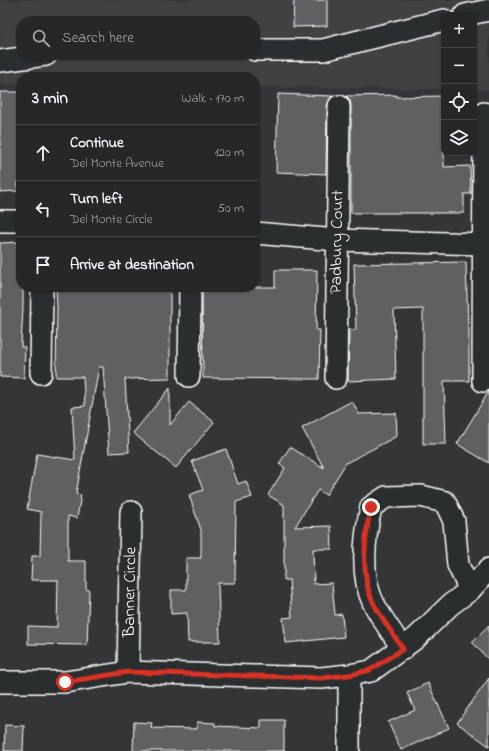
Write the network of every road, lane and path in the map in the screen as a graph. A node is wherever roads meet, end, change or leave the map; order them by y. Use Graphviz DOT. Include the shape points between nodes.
graph roads {
  1 [pos="489,10"];
  2 [pos="477,12"];
  3 [pos="441,21"];
  4 [pos="260,50"];
  5 [pos="16,58"];
  6 [pos="0,60"];
  7 [pos="339,106"];
  8 [pos="484,113"];
  9 [pos="0,221"];
  10 [pos="16,222"];
  11 [pos="260,233"];
  12 [pos="337,240"];
  13 [pos="487,243"];
  14 [pos="42,292"];
  15 [pos="190,292"];
  16 [pos="41,373"];
  17 [pos="189,376"];
  18 [pos="336,378"];
  19 [pos="483,381"];
  20 [pos="131,512"];
  21 [pos="489,569"];
  22 [pos="479,590"];
  23 [pos="403,649"];
  24 [pos="128,672"];
  25 [pos="349,675"];
  26 [pos="0,682"];
  27 [pos="349,751"];
  1 -- 2 [label="street"];
  3 -- 4 [label="street" via="324,50"];
  5 -- 6 [label="street"];
  7 -- 12 [label="street, Padbury Court"];
  8 -- 13 [label="street"];
  9 -- 10 [label="street"];
  11 -- 12 [label="street"];
  12 -- 13 [label="street"];
  12 -- 18 [label="street, Padbury Court"];
  13 -- 19 [label="street"];
  14 -- 16 [label="street"];
  15 -- 17 [label="street"];
  20 -- 24 [label="street, Banner Circle"];
  21 -- 22 [label="street"];
  22 -- 23 [label="street" via="450,605"];
  22 -- 23 [label="street" via="458,565 454,521 446,502 422,496 386,497 371,507 366,532 366,580 373,601"];
  23 -- 25 [label="street" via="370,670"];
  24 -- 25 [label="street" via="321,678"];
  24 -- 26 [label="street" via="65,682"];
  25 -- 27 [label="street"];
}
